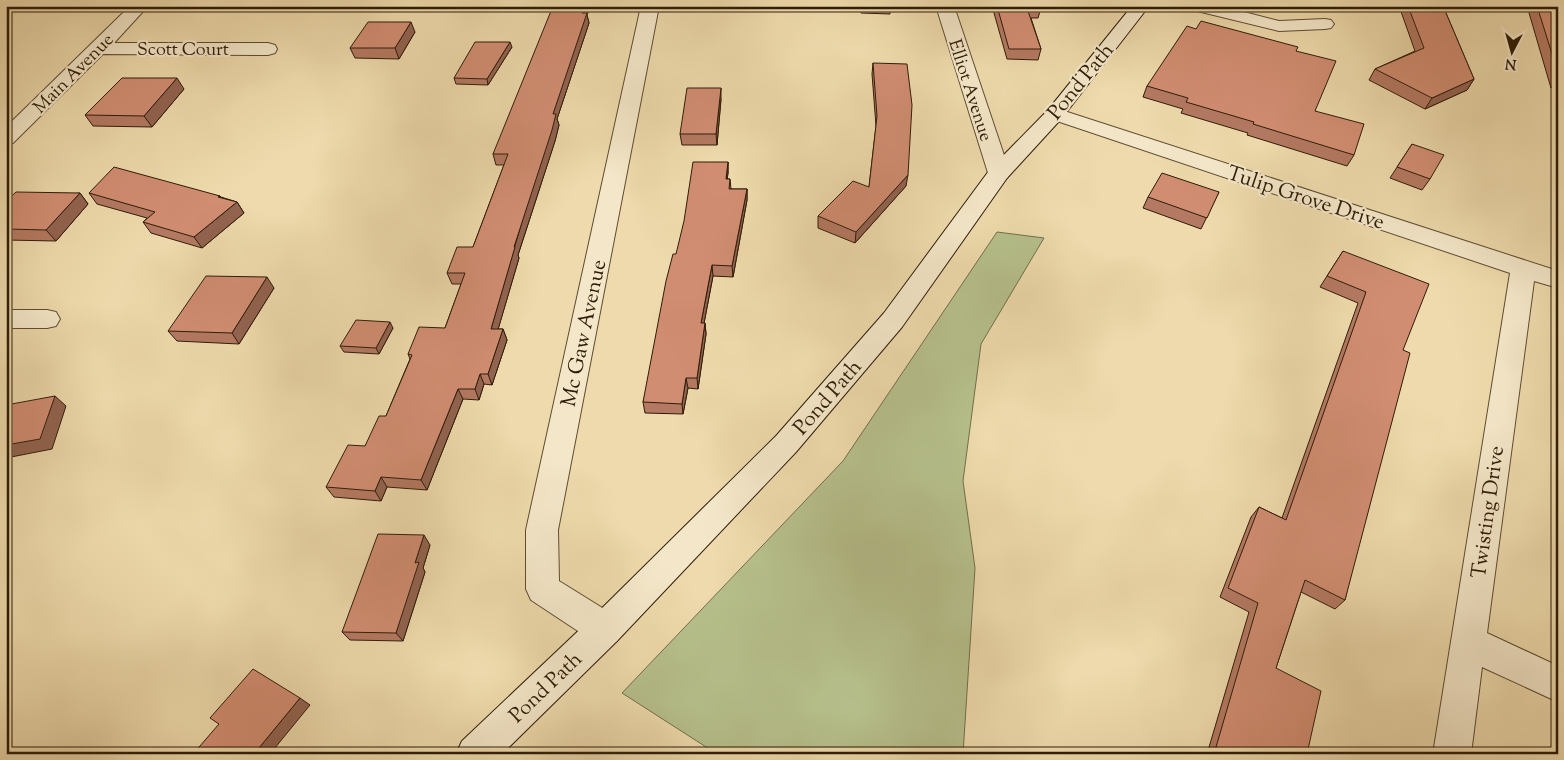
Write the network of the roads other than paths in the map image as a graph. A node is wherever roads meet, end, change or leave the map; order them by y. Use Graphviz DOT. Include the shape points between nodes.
graph roads {
  1 [pos="140,6"];
  2 [pos="650,6"];
  3 [pos="945,6"];
  4 [pos="1141,6"];
  5 [pos="1199,6"];
  6 [pos="1325,24"];
  7 [pos="98,48"];
  8 [pos="268,49"];
  9 [pos="1055,114"];
  10 [pos="6,139"];
  11 [pos="999,173"];
  12 [pos="1523,269"];
  13 [pos="1558,280"];
  14 [pos="6,319"];
  15 [pos="48,319"];
  16 [pos="606,629"];
  17 [pos="1468,642"];
  18 [pos="1558,684"];
  19 [pos="475,754"];
  20 [pos="1452,754"];
  1 -- 7 [label="street, Main Avenue"];
  2 -- 16 [label="street, Mc Gaw Avenue" via="542,530 543,589"];
  3 -- 11 [label="street, Elliot Avenue"];
  4 -- 9 [label="street, Pond Path"];
  5 -- 6 [label="street" via="1279,26"];
  7 -- 8 [label="street, Scott Court"];
  7 -- 10 [label="street, Main Avenue"];
  9 -- 11 [label="street, Pond Path"];
  9 -- 12 [label="street, Tulip Grove Drive"];
  11 -- 16 [label="street, Pond Path" via="893,320 786,444"];
  12 -- 13 [label="street, Tulip Grove Drive"];
  12 -- 17 [label="street, Twisting Drive"];
  14 -- 15 [label="street"];
  16 -- 19 [label="street, Pond Path"];
  17 -- 18 [label="street"];
  17 -- 20 [label="street, Twisting Drive"];
}
